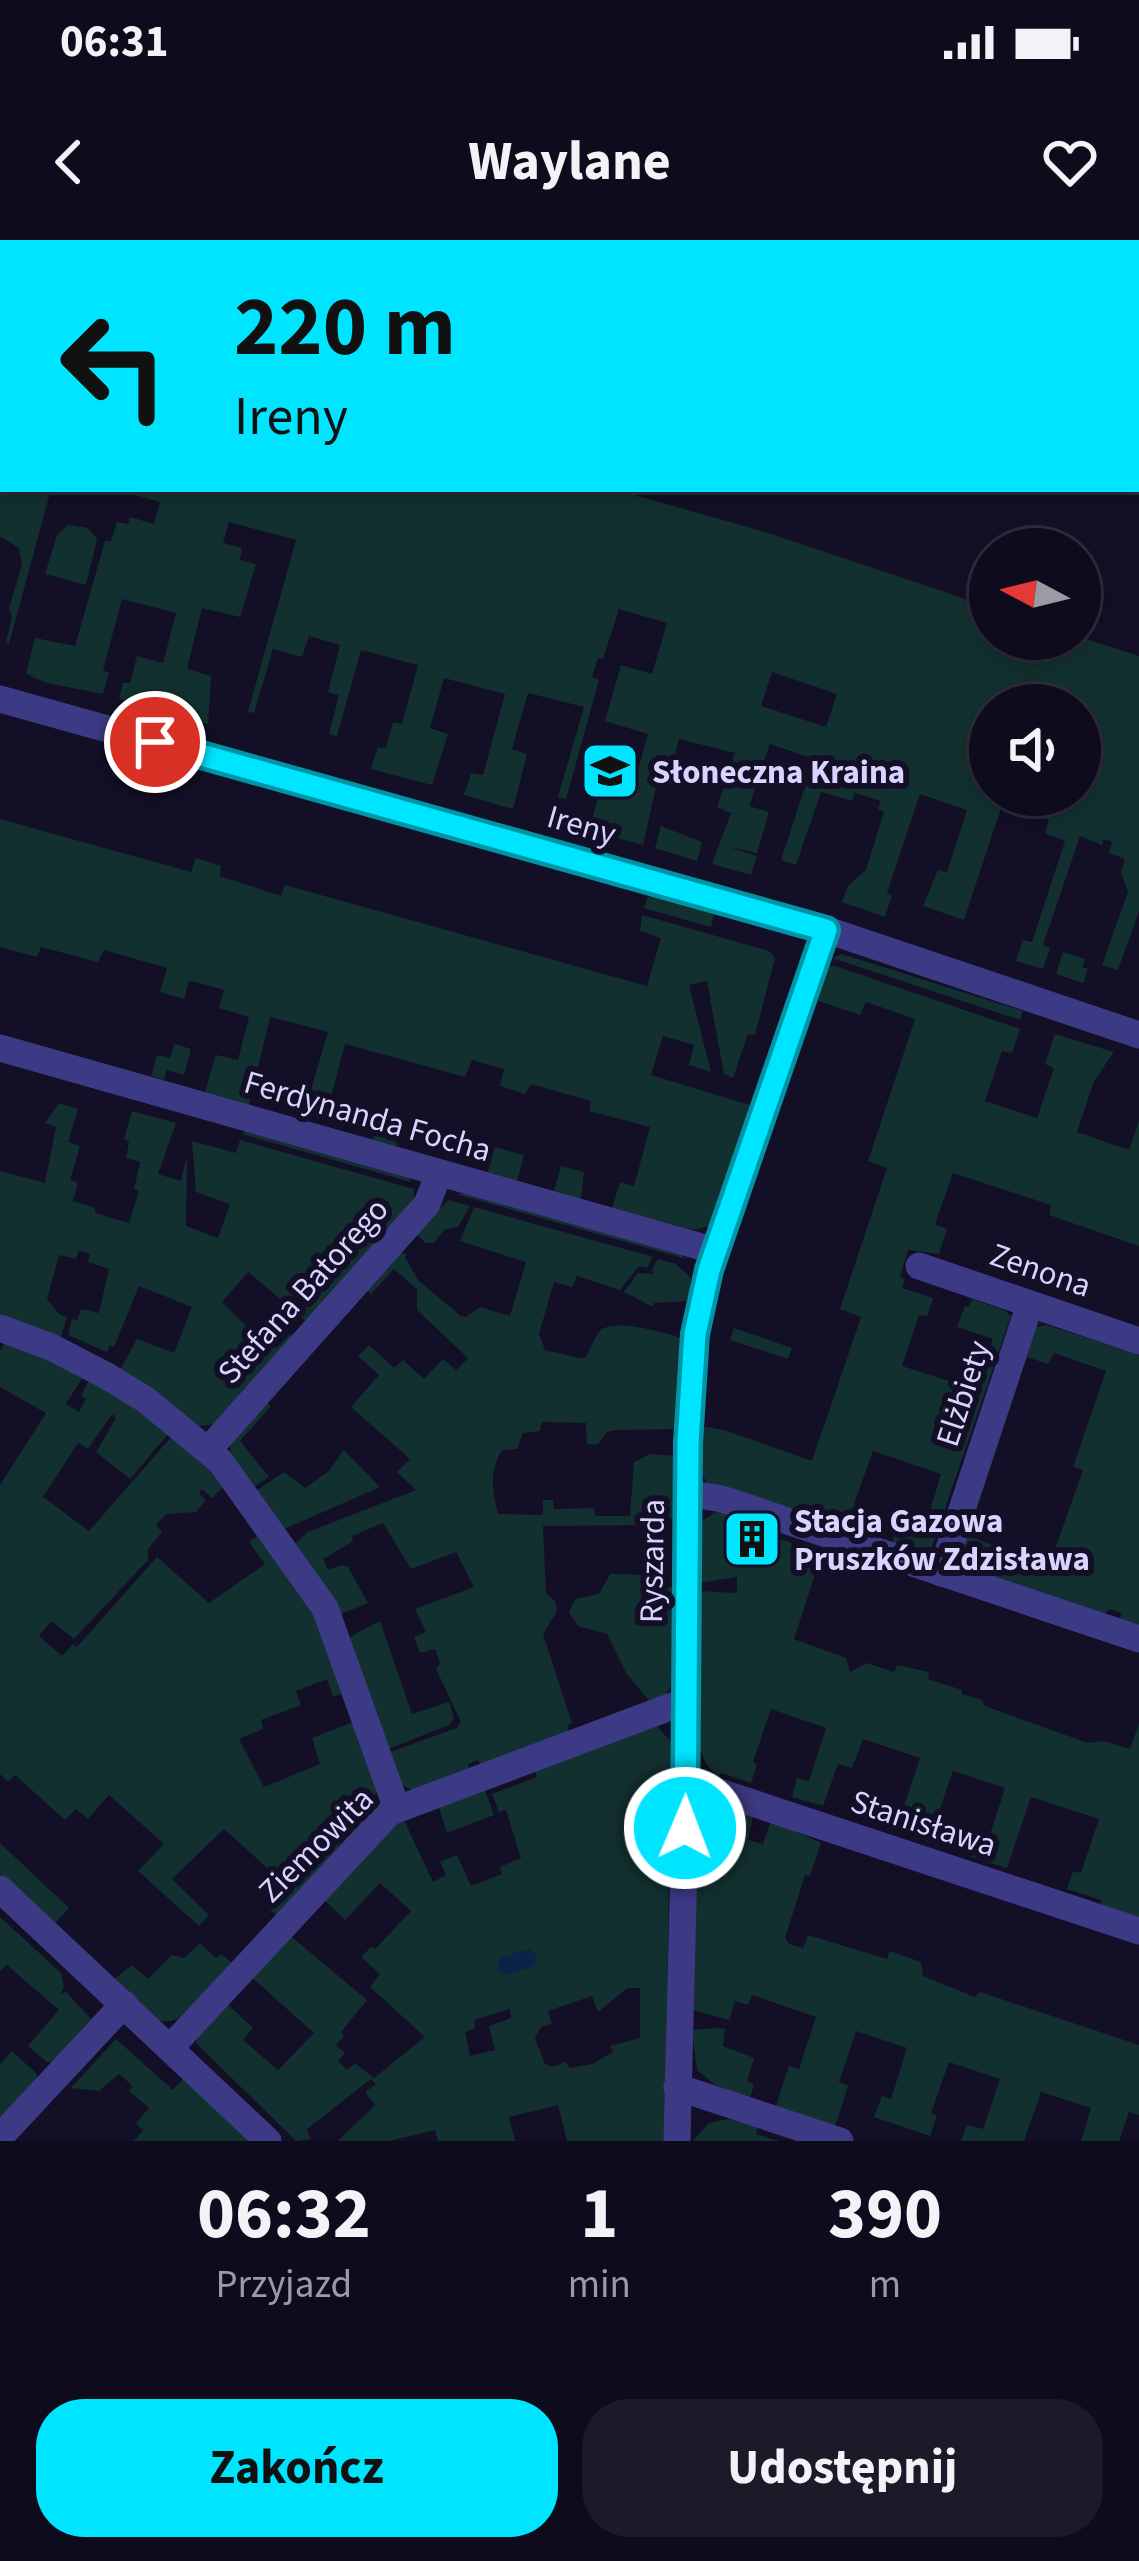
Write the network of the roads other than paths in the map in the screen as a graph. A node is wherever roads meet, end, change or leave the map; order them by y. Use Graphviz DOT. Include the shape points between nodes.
graph roads {
  1 [pos="0,699"];
  2 [pos="826,930"];
  3 [pos="1139,1035"];
  4 [pos="0,1048"];
  5 [pos="440,1173"];
  6 [pos="716,1251"];
  7 [pos="919,1266"];
  8 [pos="1030,1304"];
  9 [pos="0,1328"];
  10 [pos="1139,1341"];
  11 [pos="209,1449"];
  12 [pos="687,1493"];
  13 [pos="941,1573"];
  14 [pos="1139,1640"];
  15 [pos="686,1701"];
  16 [pos="686,1781"];
  17 [pos="397,1809"];
  18 [pos="0,1889"];
  19 [pos="1139,1931"];
  20 [pos="124,2004"];
  21 [pos="170,2048"];
  22 [pos="677,2086"];
  23 [pos="0,2137"];
  24 [pos="268,2141"];
  25 [pos="677,2141"];
  26 [pos="840,2141"];
  1 -- 2 [label="street, Ireny"];
  2 -- 3 [label="street, Ireny"];
  2 -- 6 [label="street, Ryszarda"];
  4 -- 5 [label="street, Ferdynanda Focha"];
  5 -- 6 [label="street, Ferdynanda Focha"];
  5 -- 11 [label="street, Stefana Batorego" via="427,1204"];
  6 -- 12 [label="street, Ryszarda" via="695,1334"];
  7 -- 8 [label="street, Zenona"];
  8 -- 10 [label="street, Zenona"];
  8 -- 13 [label="street, Elżbiety"];
  9 -- 11 [label="street" via="107,1376"];
  11 -- 17 [label="street" via="325,1608"];
  12 -- 13 [label="street"];
  12 -- 15 [label="street, Ryszarda"];
  13 -- 14 [label="street"];
  15 -- 16 [label="street, Ryszarda"];
  15 -- 17 [label="street, Ziemowita"];
  16 -- 19 [label="street, Stanisława"];
  16 -- 22 [label="street, Ryszarda"];
  17 -- 21 [label="street, Ziemowita"];
  18 -- 20 [label="street"];
  20 -- 21 [label="street"];
  20 -- 23 [label="street"];
  21 -- 24 [label="street"];
  22 -- 25 [label="street, Ryszarda"];
  22 -- 26 [label="street"];
}
